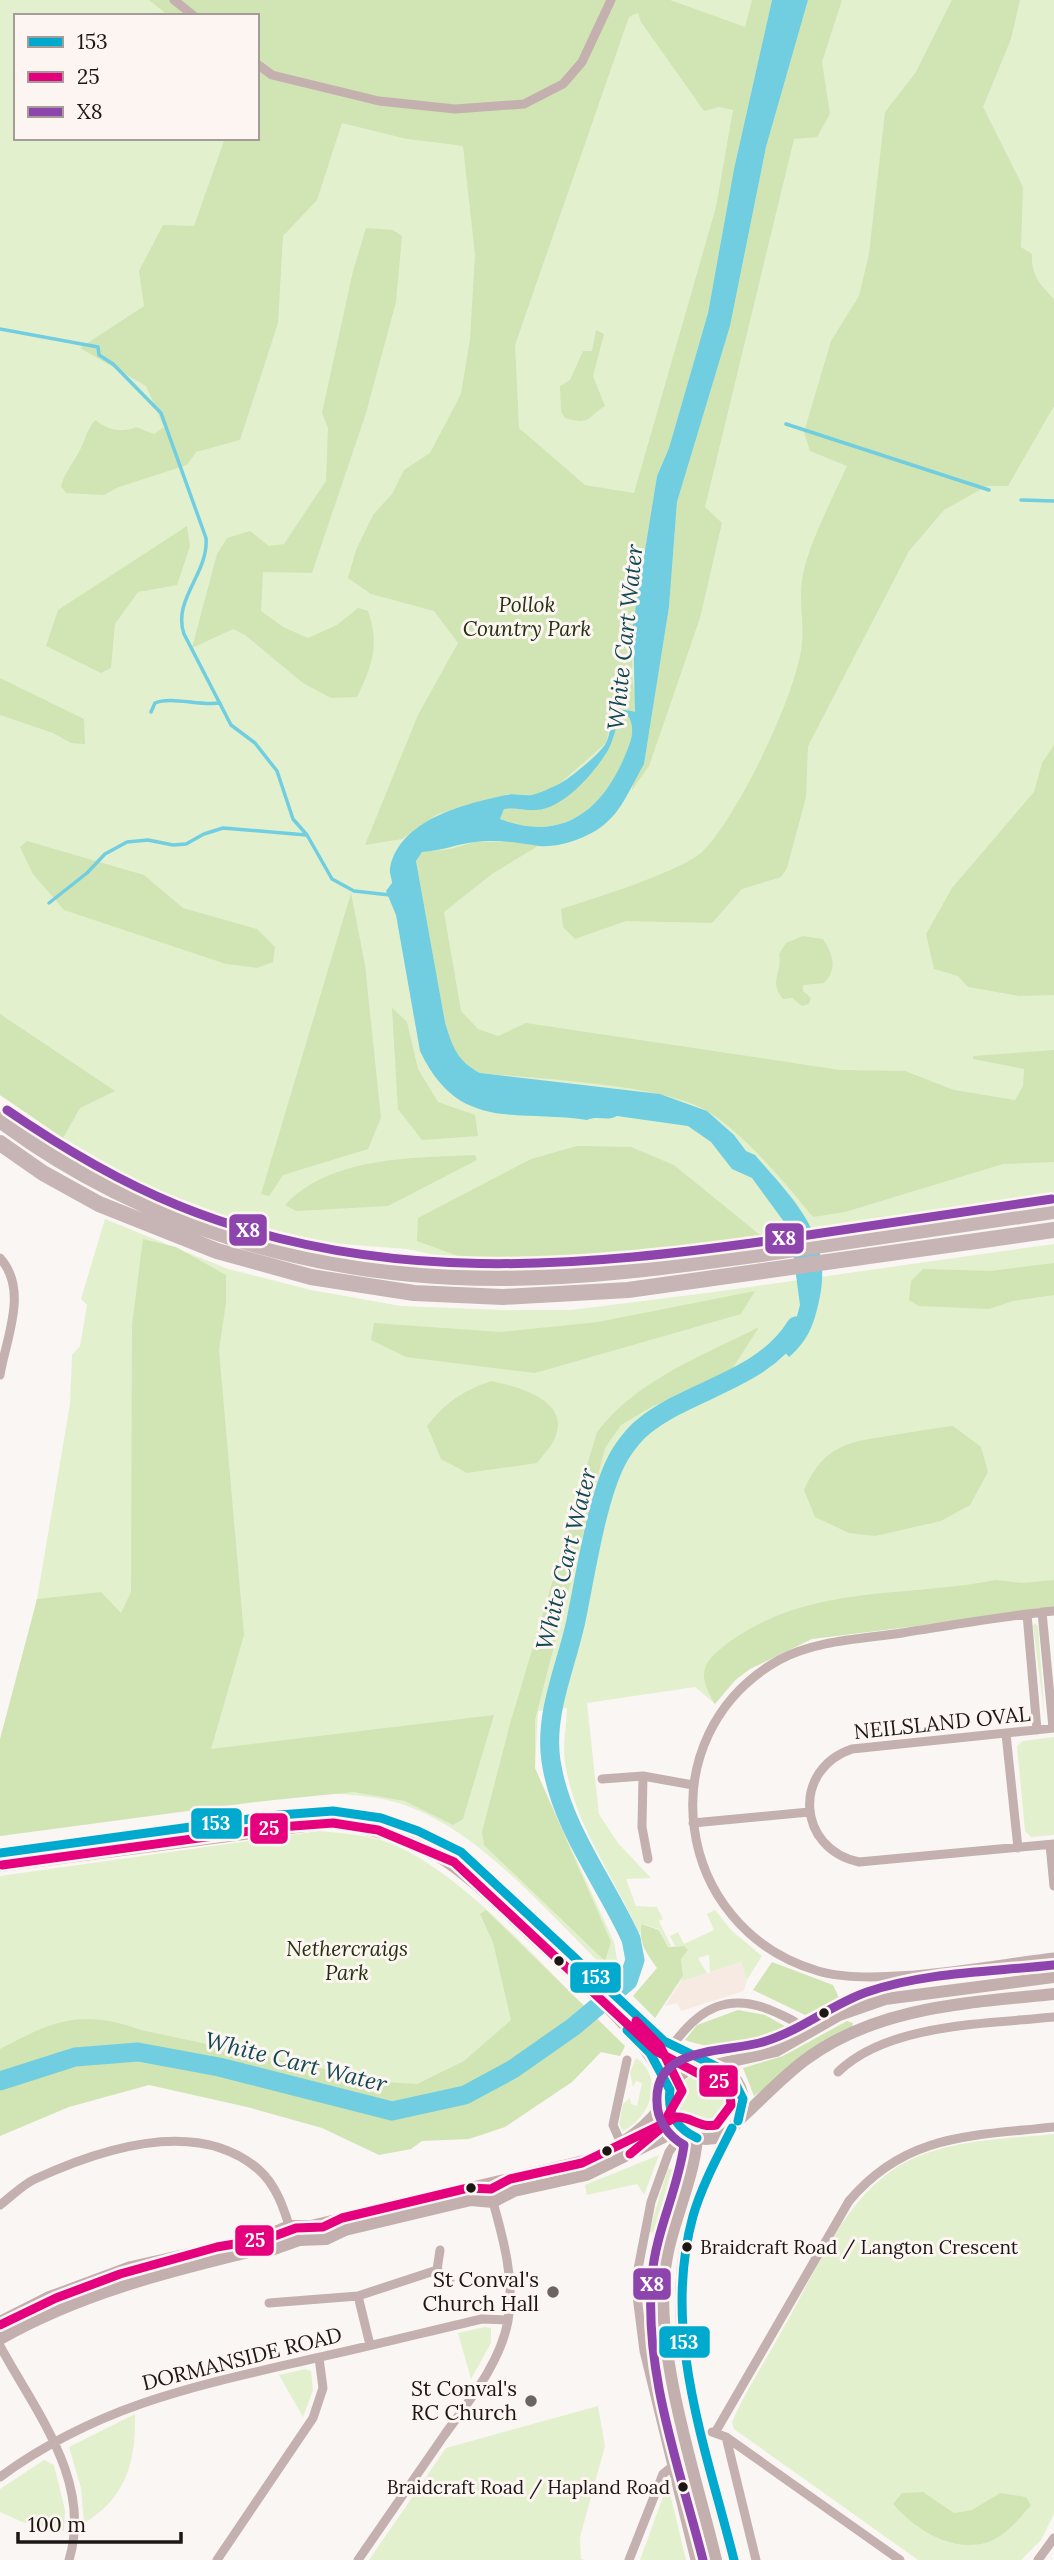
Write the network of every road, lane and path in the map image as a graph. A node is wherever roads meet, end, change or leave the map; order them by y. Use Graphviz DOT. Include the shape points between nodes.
graph roads {
  1 [pos="174,0"];
  2 [pos="611,0"];
  3 [pos="192,14"];
  4 [pos="259,65"];
  5 [pos="0,1120"];
  6 [pos="0,1143"];
  7 [pos="1054,1212"];
  8 [pos="1054,1230"];
  9 [pos="0,1258"];
  10 [pos="0,1375"];
  11 [pos="1054,1611"];
  12 [pos="1042,1612"];
  13 [pos="1027,1614"];
  14 [pos="1054,1728"];
  15 [pos="1037,1730"];
  16 [pos="1006,1734"];
  17 [pos="643,1776"];
  18 [pos="602,1779"];
  19 [pos="693,1785"];
  20 [pos="809,1812"];
  21 [pos="693,1823"];
  22 [pos="1052,1844"];
  23 [pos="1018,1847"];
  24 [pos="0,1853"];
  25 [pos="648,1859"];
  26 [pos="0,1866"];
  27 [pos="1054,1886"];
  28 [pos="1054,1957"];
  29 [pos="1054,1977"];
  30 [pos="1054,1994"];
  31 [pos="616,1996"];
  32 [pos="605,2007"];
  33 [pos="851,2010"];
  34 [pos="1054,2017"];
  35 [pos="859,2029"];
  36 [pos="806,2033"];
  37 [pos="672,2046"];
  38 [pos="627,2060"];
  39 [pos="710,2065"];
  40 [pos="838,2072"];
  41 [pos="669,2093"];
  42 [pos="735,2125"];
  43 [pos="1054,2127"];
  44 [pos="682,2130"];
  45 [pos="696,2138"];
  46 [pos="621,2144"];
  47 [pos="627,2157"];
  48 [pos="488,2184"];
  49 [pos="493,2202"];
  50 [pos="0,2205"];
  51 [pos="289,2226"];
  52 [pos="294,2241"];
  53 [pos="440,2250"];
  54 [pos="437,2270"];
  55 [pos="450,2280"];
  56 [pos="358,2296"];
  57 [pos="269,2304"];
  58 [pos="508,2320"];
  59 [pos="0,2322"];
  60 [pos="0,2339"];
  61 [pos="370,2345"];
  62 [pos="0,2346"];
  63 [pos="318,2358"];
  64 [pos="690,2379"];
  65 [pos="674,2383"];
  66 [pos="716,2431"];
  67 [pos="702,2434"];
  68 [pos="726,2437"];
  69 [pos="54,2442"];
  70 [pos="673,2466"];
  71 [pos="0,2477"];
  72 [pos="716,2485"];
  73 [pos="699,2489"];
  74 [pos="1054,2538"];
  75 [pos="69,2560"];
  76 [pos="217,2560"];
  77 [pos="358,2560"];
  78 [pos="629,2560"];
  79 [pos="695,2560"];
  80 [pos="716,2560"];
  81 [pos="734,2560"];
  82 [pos="756,2560"];
  83 [pos="900,2560"];
  84 [pos="1038,2560"];
  1 -- 3 [label="street"];
  2 -- 4 [label="street" via="582,62 563,84 524,104 455,110 379,101 272,75"];
  5 -- 7 [label="highway" via="87,1177 216,1234 341,1263 444,1276 595,1274"];
  6 -- 8 [label="highway" via="91,1200 246,1261 352,1285 441,1295 628,1290"];
  9 -- 10 [label="street" via="15,1293"];
  11 -- 12 [label="street"];
  12 -- 13 [label="street"];
  12 -- 14 [label="street"];
  13 -- 15 [label="street"];
  13 -- 19 [label="street" via="817,1645 780,1660 743,1686 711,1729"];
  14 -- 15 [label="street, NEILSLAND OVAL"];
  15 -- 16 [label="street, NEILSLAND OVAL"];
  16 -- 20 [label="street, NEILSLAND OVAL" via="844,1752 828,1762 817,1777"];
  16 -- 23 [label="street"];
  17 -- 18 [label="street"];
  17 -- 19 [label="street"];
  17 -- 25 [label="street" via="642,1827"];
  19 -- 21 [label="street"];
  20 -- 21 [label="street"];
  20 -- 23 [label="street" via="826,1846 859,1862"];
  21 -- 28 [label="street" via="698,1854 720,1902 743,1929 793,1963 850,1977"];
  22 -- 23 [label="street"];
  22 -- 27 [label="street"];
  24 -- 31 [label="street" via="279,1815 333,1811 381,1818 461,1852"];
  26 -- 32 [label="street" via="284,1826 328,1823 365,1827 403,1839 454,1866"];
  29 -- 33 [label="street" via="905,1995"];
  30 -- 35 [label="street" via="931,2008"];
  31 -- 32 [label="street"];
  31 -- 37 [label="street"];
  32 -- 41 [label="street" via="657,2064"];
  33 -- 35 [label="street"];
  33 -- 36 [label="street"];
  34 -- 40 [label="street" via="927,2032 870,2049"];
  35 -- 42 [label="street" via="806,2059"];
  36 -- 37 [label="street" via="785,2016 738,2002 701,2014"];
  36 -- 39 [label="street" via="763,2056"];
  37 -- 39 [label="street"];
  38 -- 46 [label="street" via="613,2125"];
  39 -- 41 [label="street" via="684,2071"];
  39 -- 42 [label="street" via="730,2073 739,2085 743,2108"];
  41 -- 44 [label="street" via="671,2117"];
  41 -- 46 [label="street" via="648,2123"];
  42 -- 45 [label="street" via="713,2138"];
  42 -- 64 [label="street" via="699,2199 683,2261 681,2322"];
  43 -- 66 [label="street" via="946,2140 879,2169 849,2201"];
  44 -- 45 [label="street"];
  44 -- 47 [label="street"];
  44 -- 70 [label="street" via="651,2202 637,2296 644,2351"];
  45 -- 65 [label="street" via="694,2164 669,2239 664,2274 664,2325"];
  46 -- 47 [label="street"];
  46 -- 48 [label="street" via="588,2160"];
  47 -- 49 [label="street" via="586,2175 513,2191"];
  48 -- 49 [label="street"];
  48 -- 51 [label="street" via="311,2225"];
  49 -- 52 [label="street" via="471,2200 345,2230 326,2239"];
  49 -- 58 [label="street" via="508,2271"];
  50 -- 51 [label="street" via="32,2180 99,2156 156,2141 204,2142 232,2152 260,2170 280,2199"];
  51 -- 52 [label="street"];
  51 -- 59 [label="street" via="110,2274"];
  52 -- 60 [label="street" via="136,2280"];
  53 -- 54 [label="street"];
  54 -- 55 [label="street"];
  54 -- 56 [label="street"];
  56 -- 57 [label="street"];
  56 -- 61 [label="street"];
  58 -- 61 [label="street, DORMANSIDE ROAD" via="482,2319"];
  58 -- 77 [label="street" via="487,2372"];
  61 -- 63 [label="street, DORMANSIDE ROAD"];
  62 -- 69 [label="street"];
  63 -- 69 [label="street, DORMANSIDE ROAD" via="172,2392"];
  63 -- 76 [label="street" via="323,2388 313,2418"];
  64 -- 65 [label="street"];
  64 -- 67 [label="street"];
  65 -- 73 [label="street"];
  66 -- 67 [label="street"];
  66 -- 68 [label="street"];
  67 -- 72 [label="street"];
  68 -- 82 [label="street"];
  68 -- 83 [label="street"];
  69 -- 71 [label="street, DORMANSIDE ROAD"];
  69 -- 75 [label="street" via="75,2499"];
  70 -- 78 [label="street" via="663,2474"];
  70 -- 79 [label="street"];
  72 -- 73 [label="street"];
  72 -- 81 [label="street"];
  73 -- 80 [label="street"];
  74 -- 84 [label="street"];
}
